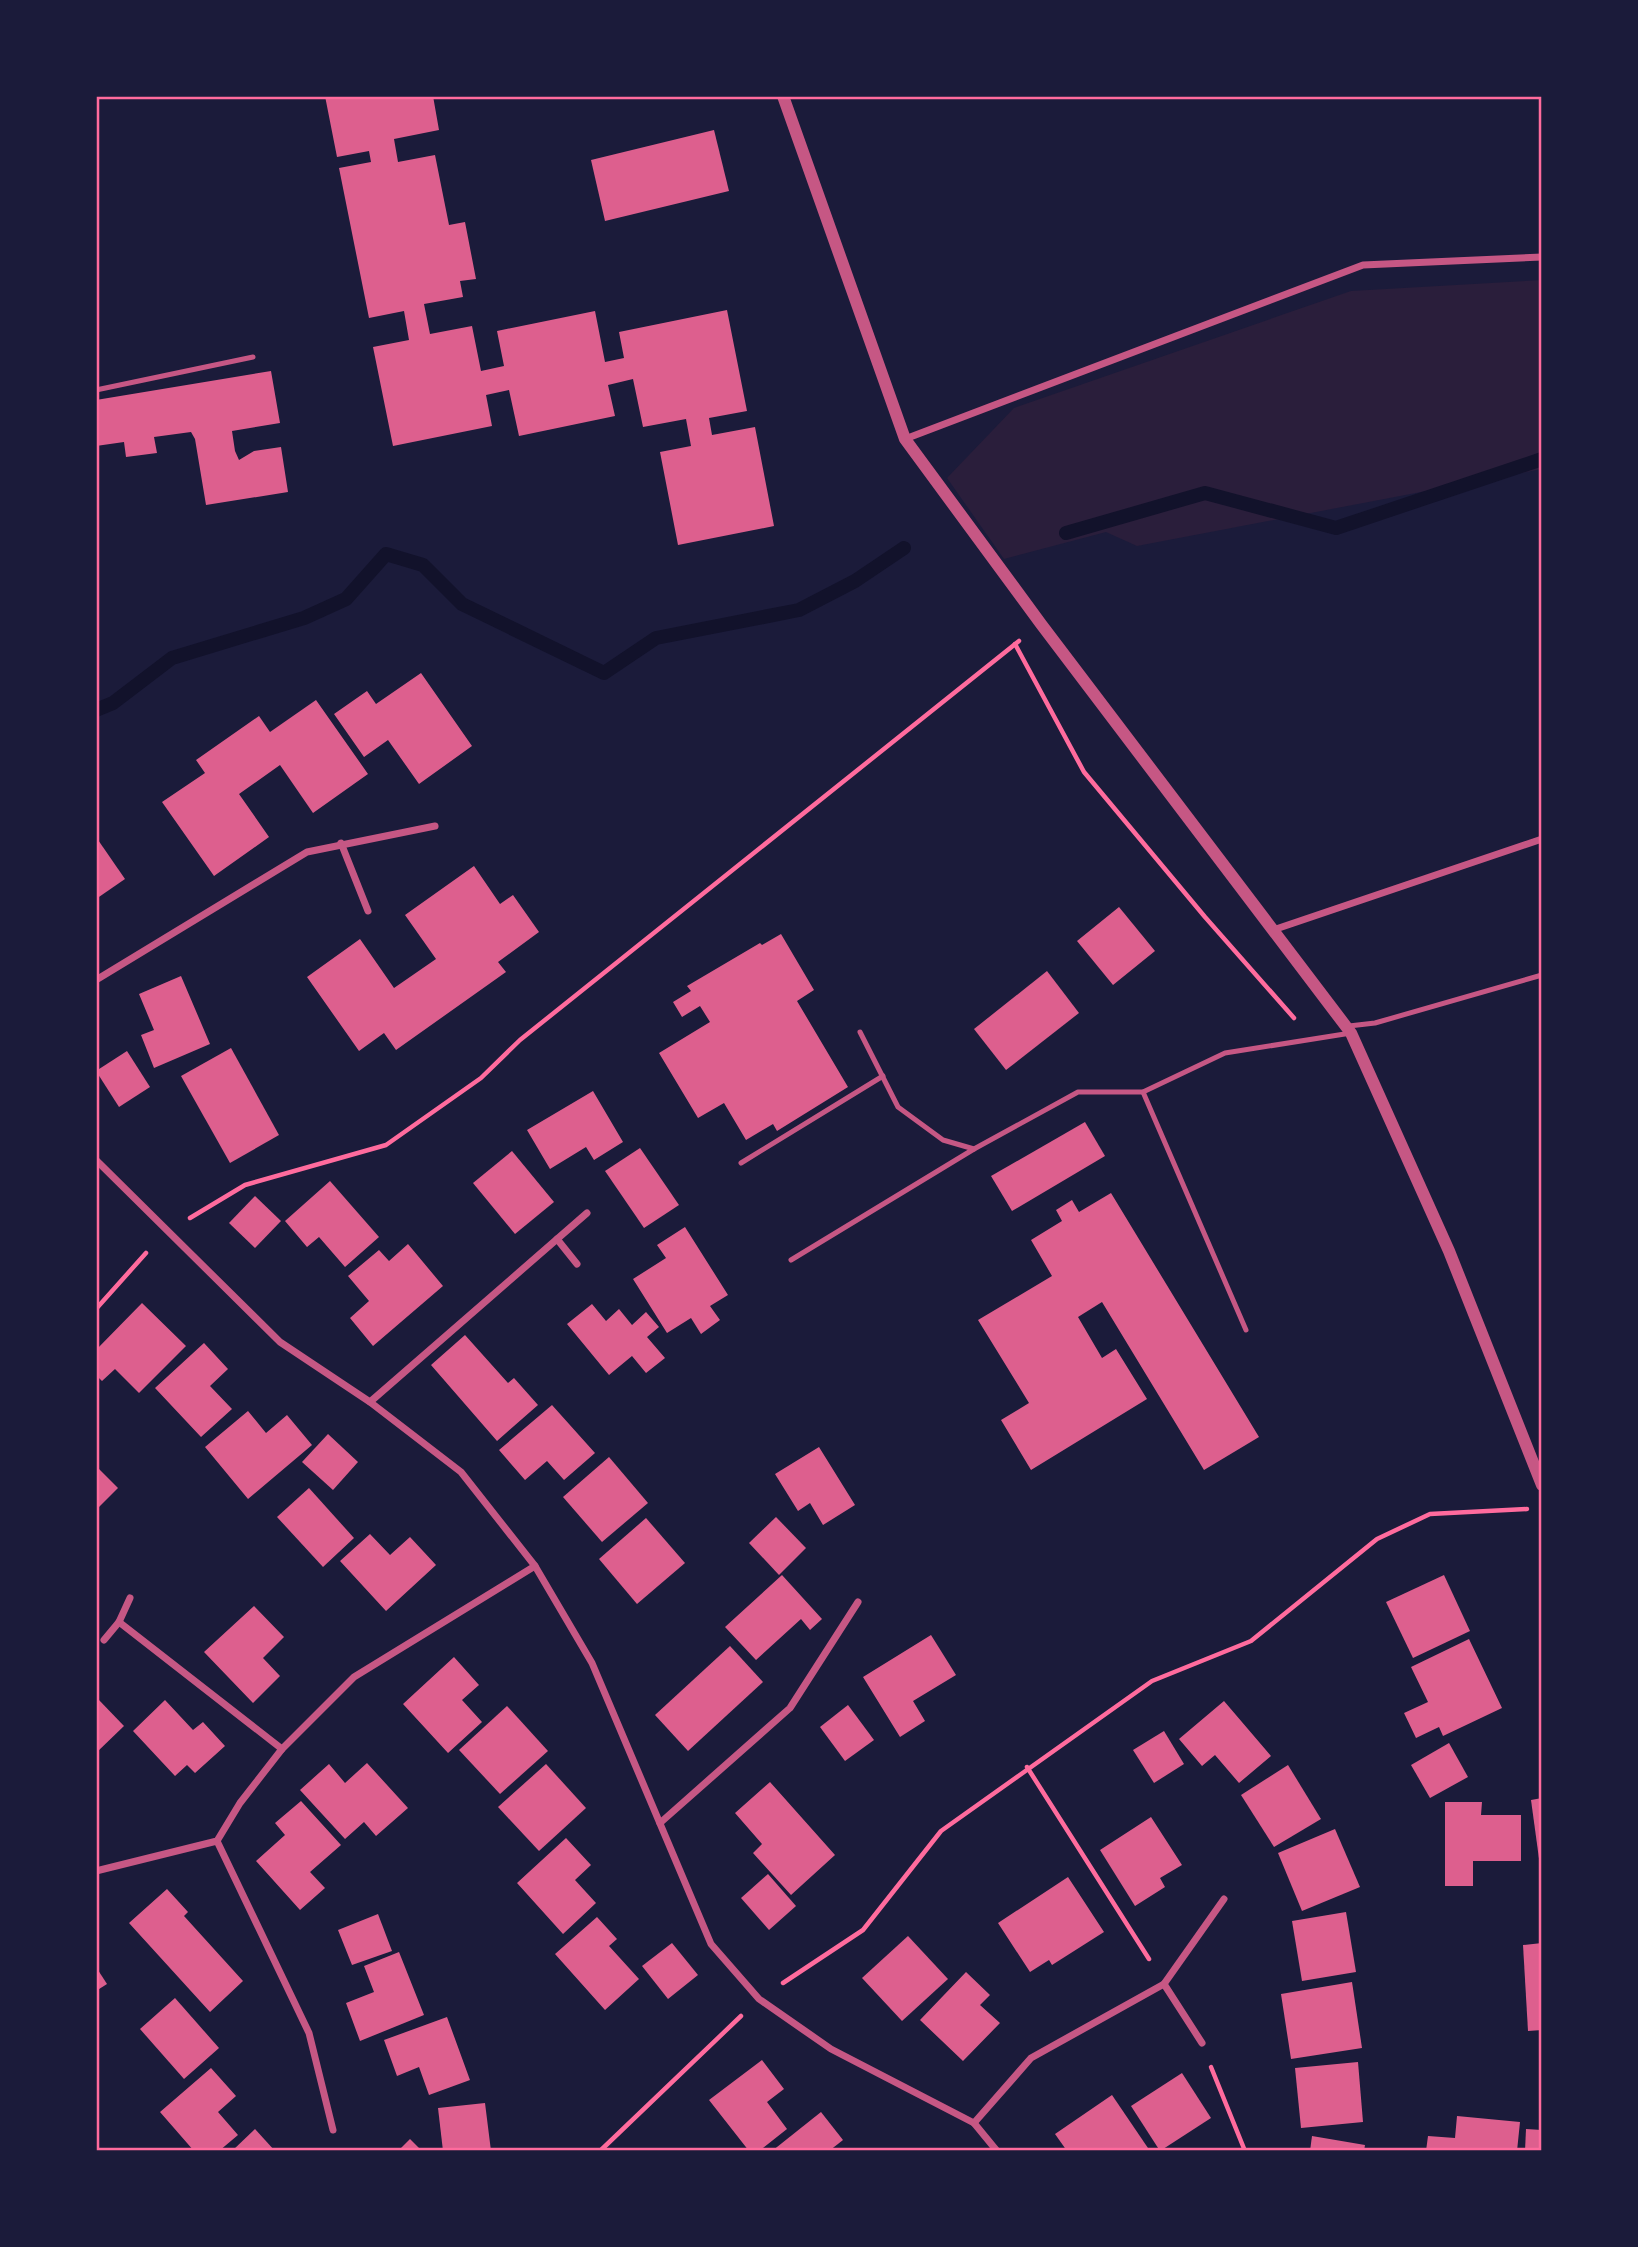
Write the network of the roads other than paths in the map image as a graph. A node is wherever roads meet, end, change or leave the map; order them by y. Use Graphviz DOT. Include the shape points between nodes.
graph roads {
  1 [pos="783,96"];
  2 [pos="1542,257"];
  3 [pos="253,357"];
  4 [pos="96,390"];
  5 [pos="905,439"];
  6 [pos="435,826"];
  7 [pos="1542,839"];
  8 [pos="341,843"];
  9 [pos="368,911"];
  10 [pos="1273,930"];
  11 [pos="1542,975"];
  12 [pos="96,980"];
  13 [pos="1349,1030"];
  14 [pos="860,1032"];
  15 [pos="883,1076"];
  16 [pos="1143,1092"];
  17 [pos="974,1149"];
  18 [pos="96,1160"];
  19 [pos="741,1163"];
  20 [pos="587,1213"];
  21 [pos="557,1239"];
  22 [pos="790,1260"];
  23 [pos="577,1264"];
  24 [pos="1246,1330"];
  25 [pos="370,1402"];
  26 [pos="1542,1485"];
  27 [pos="536,1566"];
  28 [pos="130,1598"];
  29 [pos="858,1602"];
  30 [pos="119,1622"];
  31 [pos="104,1640"];
  32 [pos="282,1749"];
  33 [pos="660,1823"];
  34 [pos="217,1841"];
  35 [pos="96,1871"];
  36 [pos="1224,1899"];
  37 [pos="1164,1984"];
  38 [pos="1202,2043"];
  39 [pos="974,2123"];
  40 [pos="333,2130"];
  41 [pos="998,2151"];
  1 -- 5 [label="street"];
  2 -- 5 [label="street" via="1363,265"];
  3 -- 4 [label="lane"];
  5 -- 10 [label="street"];
  6 -- 8 [label="street"];
  7 -- 10 [label="street"];
  8 -- 9 [label="street"];
  8 -- 12 [label="street" via="307,852"];
  10 -- 13 [label="street"];
  11 -- 13 [label="lane"];
  13 -- 16 [label="lane" via="1225,1053"];
  13 -- 26 [label="street" via="1449,1251"];
  14 -- 15 [label="lane"];
  15 -- 17 [label="lane" via="898,1107 943,1139"];
  15 -- 19 [label="lane"];
  16 -- 17 [label="lane" via="1078,1092"];
  16 -- 24 [label="lane"];
  17 -- 22 [label="lane"];
  18 -- 25 [label="street" via="279,1342"];
  20 -- 21 [label="street"];
  21 -- 23 [label="street"];
  21 -- 25 [label="street"];
  25 -- 27 [label="street" via="461,1472"];
  27 -- 32 [label="street" via="354,1677"];
  27 -- 33 [label="street" via="592,1663"];
  28 -- 30 [label="street"];
  29 -- 33 [label="street" via="790,1708"];
  30 -- 31 [label="street"];
  30 -- 32 [label="street"];
  32 -- 34 [label="street"];
  33 -- 39 [label="street" via="711,1944 759,1999 831,2049"];
  34 -- 35 [label="street"];
  34 -- 40 [label="street" via="309,2033"];
  36 -- 37 [label="street"];
  37 -- 38 [label="street"];
  37 -- 39 [label="street" via="1031,2058"];
  39 -- 41 [label="street"];
}
